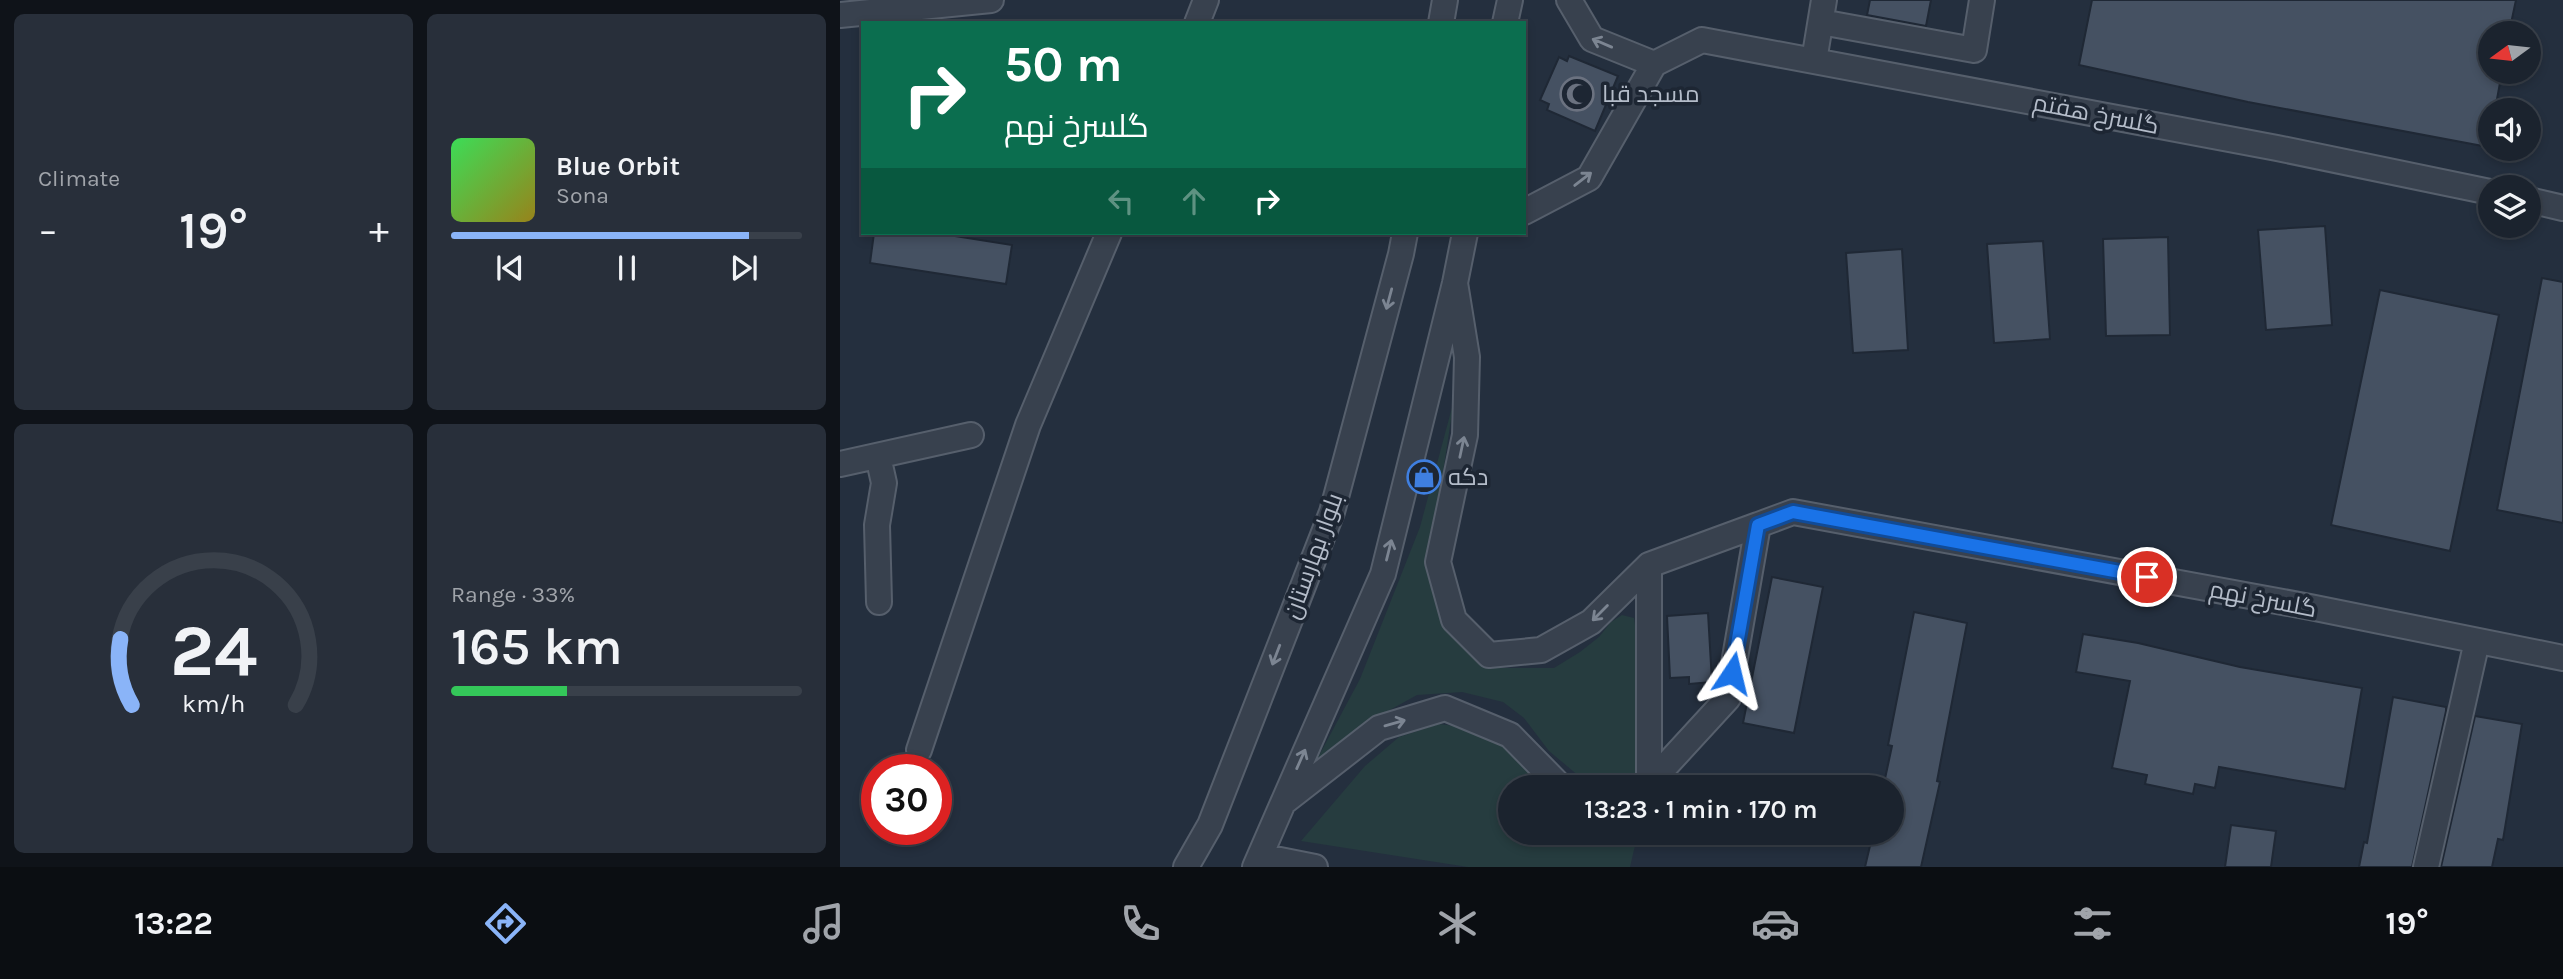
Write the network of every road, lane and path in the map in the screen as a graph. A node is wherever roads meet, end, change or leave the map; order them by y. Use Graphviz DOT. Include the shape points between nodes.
graph roads {
  1 [pos="991,0"];
  2 [pos="1206,0"];
  3 [pos="1445,0"];
  4 [pos="1510,0"];
  5 [pos="1569,0"];
  6 [pos="1982,0"];
  7 [pos="1822,11"];
  8 [pos="840,15"];
  9 [pos="1197,21"];
  10 [pos="1441,21"];
  11 [pos="1506,21"];
  12 [pos="1814,61"];
  13 [pos="1654,64"];
  14 [pos="2478,190"];
  15 [pos="2541,203"];
  16 [pos="2563,208"];
  17 [pos="1526,211"];
  18 [pos="1108,235"];
  19 [pos="1405,235"];
  20 [pos="1464,239"];
  21 [pos="1455,283"];
  22 [pos="971,435"];
  23 [pos="878,456"];
  24 [pos="840,464"];
  25 [pos="1758,525"];
  26 [pos="1649,565"];
  27 [pos="879,602"];
  28 [pos="2477,641"];
  29 [pos="2563,658"];
  30 [pos="919,750"];
  31 [pos="1549,775"];
  32 [pos="1647,775"];
  33 [pos="1657,775"];
  34 [pos="1281,805"];
  35 [pos="1258,862"];
  36 [pos="1186,867"];
  37 [pos="1314,867"];
  38 [pos="2426,867"];
  1 -- 8 [label="street"];
  2 -- 9 [label="street"];
  3 -- 10 [label="street"];
  4 -- 11 [label="street"];
  13 -- 5 [label="street, one-way" via="1592,39"];
  6 -- 7 [label="street" via="1973,50"];
  7 -- 12 [label="street"];
  12 -- 13 [label="street, گلسرخ هفتم" via="1702,40"];
  12 -- 14 [label="street, گلسرخ هفتم"];
  17 -- 13 [label="street, one-way" via="1589,178"];
  15 -- 16 [label="street"];
  18 -- 30 [label="street" via="1028,425"];
  19 -- 36 [label="street, بلوار بهارستان, one-way" via="1332,512 1210,825"];
  20 -- 21 [label="street"];
  26 -- 21 [label="street, one-way" via="1591,622 1541,650 1489,655 1454,620 1438,562 1465,435 1467,357"];
  34 -- 21 [label="street, one-way" via="1383,574"];
  22 -- 23 [label="street"];
  23 -- 24 [label="street"];
  23 -- 27 [label="street" via="884,483 877,525"];
  25 -- 26 [label="street, گلسرخ نهم"];
  25 -- 28 [label="street, گلسرخ نهم" via="1793,512"];
  25 -- 33 [label="street" via="1728,698"];
  26 -- 32 [label="street"];
  28 -- 29 [label="street, گلسرخ نهم"];
  28 -- 38 [label="street"];
  34 -- 31 [label="street, one-way" via="1379,728 1445,708 1510,735"];
  34 -- 35 [label="street"];
  35 -- 37 [label="street"];
}
